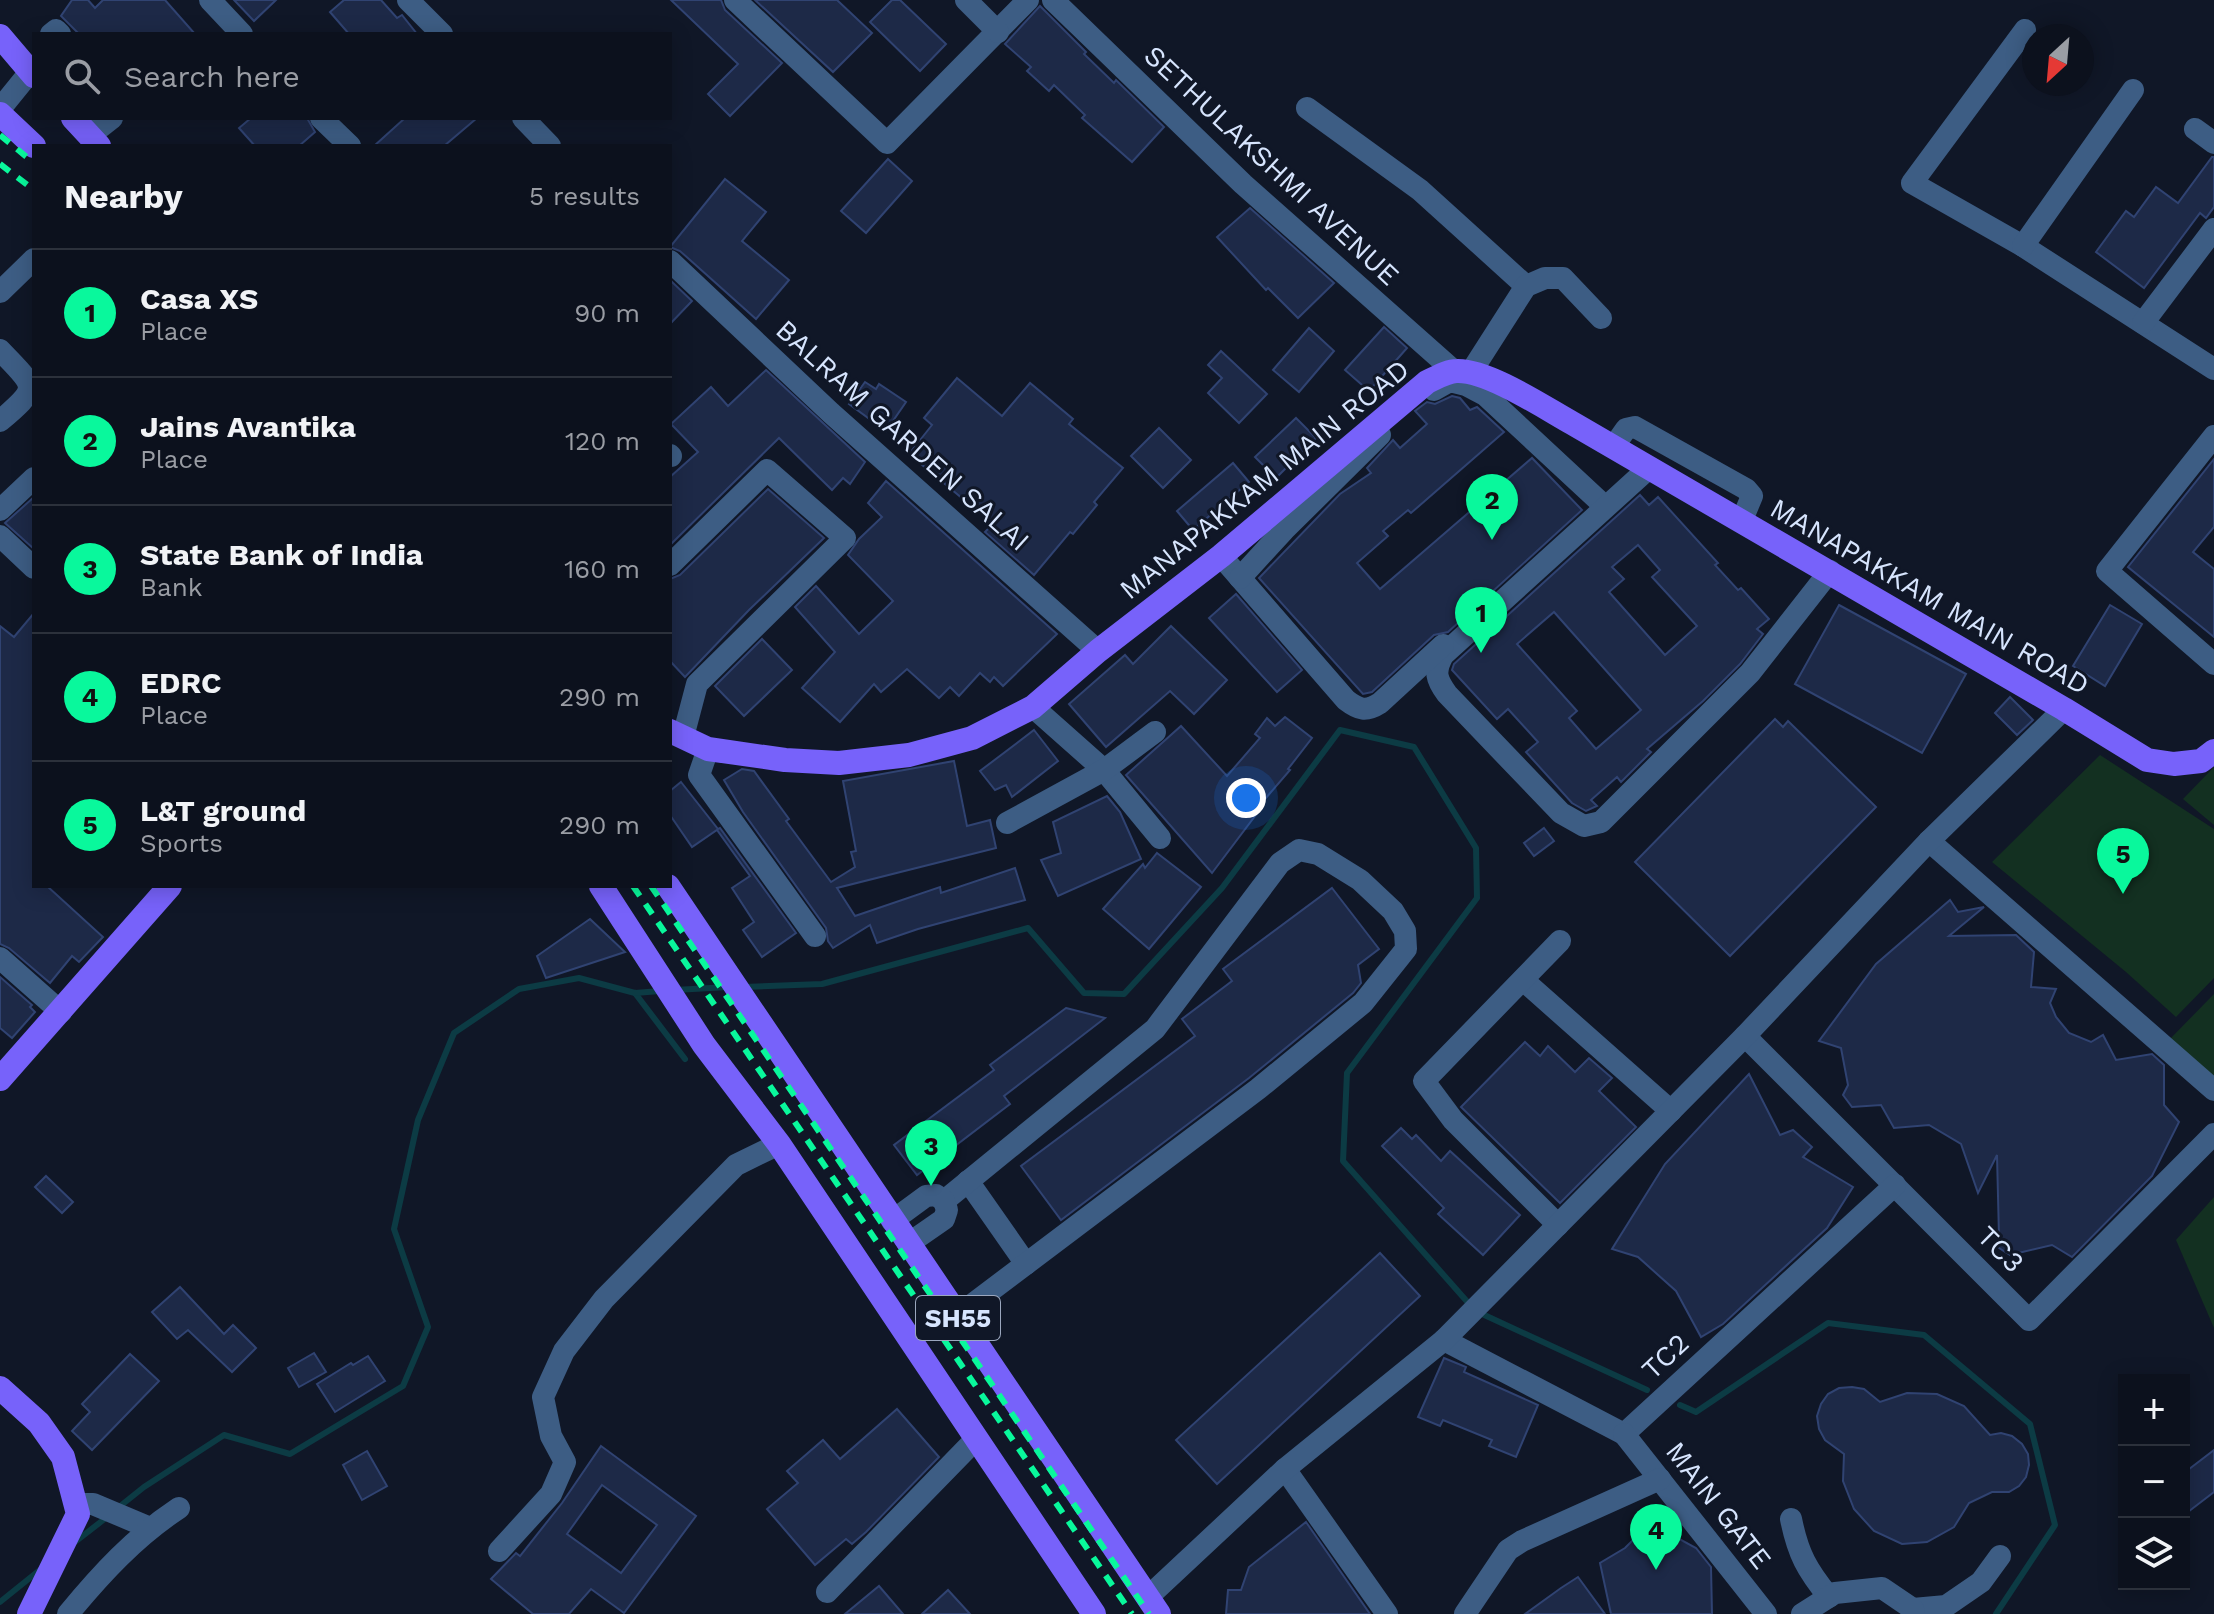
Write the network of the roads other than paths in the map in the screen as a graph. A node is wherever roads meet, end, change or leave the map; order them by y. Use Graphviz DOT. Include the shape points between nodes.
graph roads {
  1 [pos="210,0"];
  2 [pos="408,0"];
  3 [pos="735,0"];
  4 [pos="966,0"];
  5 [pos="1028,0"];
  6 [pos="1053,0"];
  7 [pos="240,32"];
  8 [pos="440,32"];
  9 [pos="998,32"];
  10 [pos="2022,34"];
  11 [pos="0,36"];
  12 [pos="32,74"];
  13 [pos="2133,90"];
  14 [pos="1307,108"];
  15 [pos="0,112"];
  16 [pos="109,120"];
  17 [pos="323,120"];
  18 [pos="525,120"];
  19 [pos="2195,129"];
  20 [pos="87,133"];
  21 [pos="2214,143"];
  22 [pos="32,144"];
  23 [pos="348,144"];
  24 [pos="548,144"];
  25 [pos="2214,229"];
  26 [pos="2023,246"];
  27 [pos="32,261"];
  28 [pos="672,263"];
  29 [pos="1526,286"];
  30 [pos="0,292"];
  31 [pos="1601,318"];
  32 [pos="2143,323"];
  33 [pos="0,350"];
  34 [pos="2214,369"];
  35 [pos="1462,372"];
  36 [pos="0,421"];
  37 [pos="2214,436"];
  38 [pos="1614,446"];
  39 [pos="1644,465"];
  40 [pos="32,480"];
  41 [pos="1598,500"];
  42 [pos="0,510"];
  43 [pos="1742,520"];
  44 [pos="0,536"];
  45 [pos="1221,556"];
  46 [pos="672,563"];
  47 [pos="32,566"];
  48 [pos="1830,571"];
  49 [pos="1240,578"];
  50 [pos="1098,651"];
  51 [pos="2214,664"];
  52 [pos="1033,707"];
  53 [pos="2064,709"];
  54 [pos="1155,732"];
  55 [pos="676,734"];
  56 [pos="708,749"];
  57 [pos="2214,751"];
  58 [pos="1104,770"];
  59 [pos="1007,823"];
  60 [pos="1160,838"];
  61 [pos="1929,841"];
  62 [pos="168,888"];
  63 [pos="602,888"];
  64 [pos="669,888"];
  65 [pos="815,936"];
  66 [pos="1560,941"];
  67 [pos="0,958"];
  68 [pos="1523,980"];
  69 [pos="61,1012"];
  70 [pos="1745,1036"];
  71 [pos="0,1079"];
  72 [pos="2214,1090"];
  73 [pos="1671,1111"];
  74 [pos="2214,1134"];
  75 [pos="779,1144"];
  76 [pos="968,1181"];
  77 [pos="1895,1185"];
  78 [pos="944,1201"];
  79 [pos="892,1221"];
  80 [pos="1558,1225"];
  81 [pos="908,1244"];
  82 [pos="1026,1264"];
  83 [pos="957,1316"];
  84 [pos="1444,1340"];
  85 [pos="0,1388"];
  86 [pos="1624,1434"];
  87 [pos="976,1439"];
  88 [pos="1285,1469"];
  89 [pos="1660,1479"];
  90 [pos="83,1507"];
  91 [pos="179,1508"];
  92 [pos="1791,1519"];
  93 [pos="150,1528"];
  94 [pos="499,1551"];
  95 [pos="2000,1556"];
  96 [pos="827,1592"];
  97 [pos="1829,1597"];
  98 [pos="1154,1606"];
  99 [pos="1914,1612"];
  100 [pos="29,1614"];
  101 [pos="68,1614"];
  102 [pos="1094,1614"];
  103 [pos="1387,1614"];
  104 [pos="1465,1614"];
  105 [pos="1766,1614"];
  106 [pos="1802,1614"];
  1 -- 7 [label="street"];
  2 -- 8 [label="street"];
  3 -- 9 [label="street" via="887,143"];
  4 -- 9 [label="street"];
  5 -- 9 [label="street"];
  6 -- 35 [label="street, SETHULAKSHMI AVENUE" via="1243,184"];
  10 -- 26 [label="street" via="1912,183"];
  11 -- 12 [label="main road"];
  12 -- 15 [label="street"];
  13 -- 26 [label="street"];
  14 -- 29 [label="street" via="1420,190"];
  15 -- 22 [label="main road"];
  16 -- 20 [label="street"];
  17 -- 23 [label="street"];
  18 -- 24 [label="street"];
  19 -- 21 [label="street"];
  25 -- 32 [label="street"];
  26 -- 32 [label="street"];
  27 -- 30 [label="street"];
  28 -- 50 [label="street, BALRAM GARDEN SALAI"];
  29 -- 31 [label="street" via="1563,278"];
  29 -- 35 [label="street"];
  32 -- 34 [label="street"];
  33 -- 36 [label="street" via="27,378 29,388 27,398"];
  35 -- 38 [label="main road, MANAPAKKAM MAIN ROAD" via="1512,389"];
  35 -- 45 [label="main road, MANAPAKKAM MAIN ROAD" via="1427,382"];
  37 -- 51 [label="street" via="2107,571"];
  38 -- 39 [label="main road, MANAPAKKAM MAIN ROAD"];
  38 -- 43 [label="street" via="1626,429 1635,427 1746,489 1752,496"];
  39 -- 41 [label="street"];
  39 -- 43 [label="main road, MANAPAKKAM MAIN ROAD"];
  39 -- 48 [label="street" via="1443,655 1436,668 1437,681 1447,694 1561,813 1584,826 1601,822 1750,673"];
  40 -- 42 [label="street"];
  41 -- 49 [label="street" via="1485,395 1450,381 1389,426"];
  41 -- 49 [label="street" via="1370,709 1358,710 1346,700"];
  43 -- 48 [label="main road, MANAPAKKAM MAIN ROAD"];
  44 -- 47 [label="street"];
  45 -- 49 [label="street"];
  45 -- 50 [label="main road, MANAPAKKAM MAIN ROAD"];
  46 -- 55 [label="street" via="767,470 845,538 697,684"];
  48 -- 53 [label="main road, MANAPAKKAM MAIN ROAD"];
  50 -- 52 [label="main road, MANAPAKKAM MAIN ROAD"];
  52 -- 56 [label="main road, MANAPAKKAM MAIN ROAD" via="972,738 909,755 839,763"];
  52 -- 58 [label="street"];
  53 -- 57 [label="main road, MANAPAKKAM MAIN ROAD" via="2147,760 2201,761"];
  53 -- 61 [label="street"];
  54 -- 58 [label="street"];
  55 -- 56 [label="main road, MANAPAKKAM MAIN ROAD"];
  56 -- 65 [label="street" via="699,775"];
  58 -- 59 [label="street"];
  58 -- 60 [label="street"];
  61 -- 70 [label="street"];
  61 -- 72 [label="street"];
  62 -- 69 [label="main road"];
  63 -- 75 [label="main road, SH55" via="704,1045"];
  64 -- 79 [label="main road, SH55"];
  66 -- 68 [label="street"];
  67 -- 69 [label="street"];
  68 -- 73 [label="street"];
  68 -- 80 [label="street" via="1424,1081 1453,1120"];
  69 -- 71 [label="main road"];
  70 -- 73 [label="street"];
  70 -- 77 [label="street, TC3"];
  73 -- 80 [label="street"];
  74 -- 77 [label="street, TC3" via="2029,1320"];
  75 -- 87 [label="main road, SH55"];
  75 -- 94 [label="street" via="736,1165 604,1299 564,1351 543,1397 551,1436 565,1462 551,1494"];
  76 -- 78 [label="street"];
  76 -- 82 [label="street"];
  76 -- 82 [label="street" via="1155,1029 1280,863 1299,850 1318,854 1349,873 1393,911 1405,931 1406,949 1363,1003"];
  77 -- 86 [label="street, TC2"];
  78 -- 79 [label="street" via="926,1196"];
  78 -- 81 [label="street" via="944,1219"];
  79 -- 81 [label="main road, SH55"];
  80 -- 84 [label="street"];
  81 -- 83 [label="main road, SH55"];
  82 -- 83 [label="street"];
  83 -- 98 [label="main road, SH55"];
  84 -- 86 [label="street"];
  84 -- 88 [label="street"];
  85 -- 90 [label="main road" via="39,1423 63,1457"];
  86 -- 89 [label="street, MAIN GATE"];
  87 -- 96 [label="street"];
  87 -- 102 [label="main road, SH55"];
  88 -- 98 [label="street"];
  88 -- 103 [label="street"];
  89 -- 104 [label="street" via="1508,1550"];
  89 -- 105 [label="street, MAIN GATE"];
  90 -- 93 [label="street"];
  90 -- 100 [label="main road"];
  91 -- 93 [label="street"];
  92 -- 97 [label="street" via="1808,1570"];
  93 -- 101 [label="street"];
  95 -- 99 [label="street" via="1981,1582 1946,1606"];
  97 -- 99 [label="street" via="1882,1588"];
  97 -- 106 [label="street"];
}
